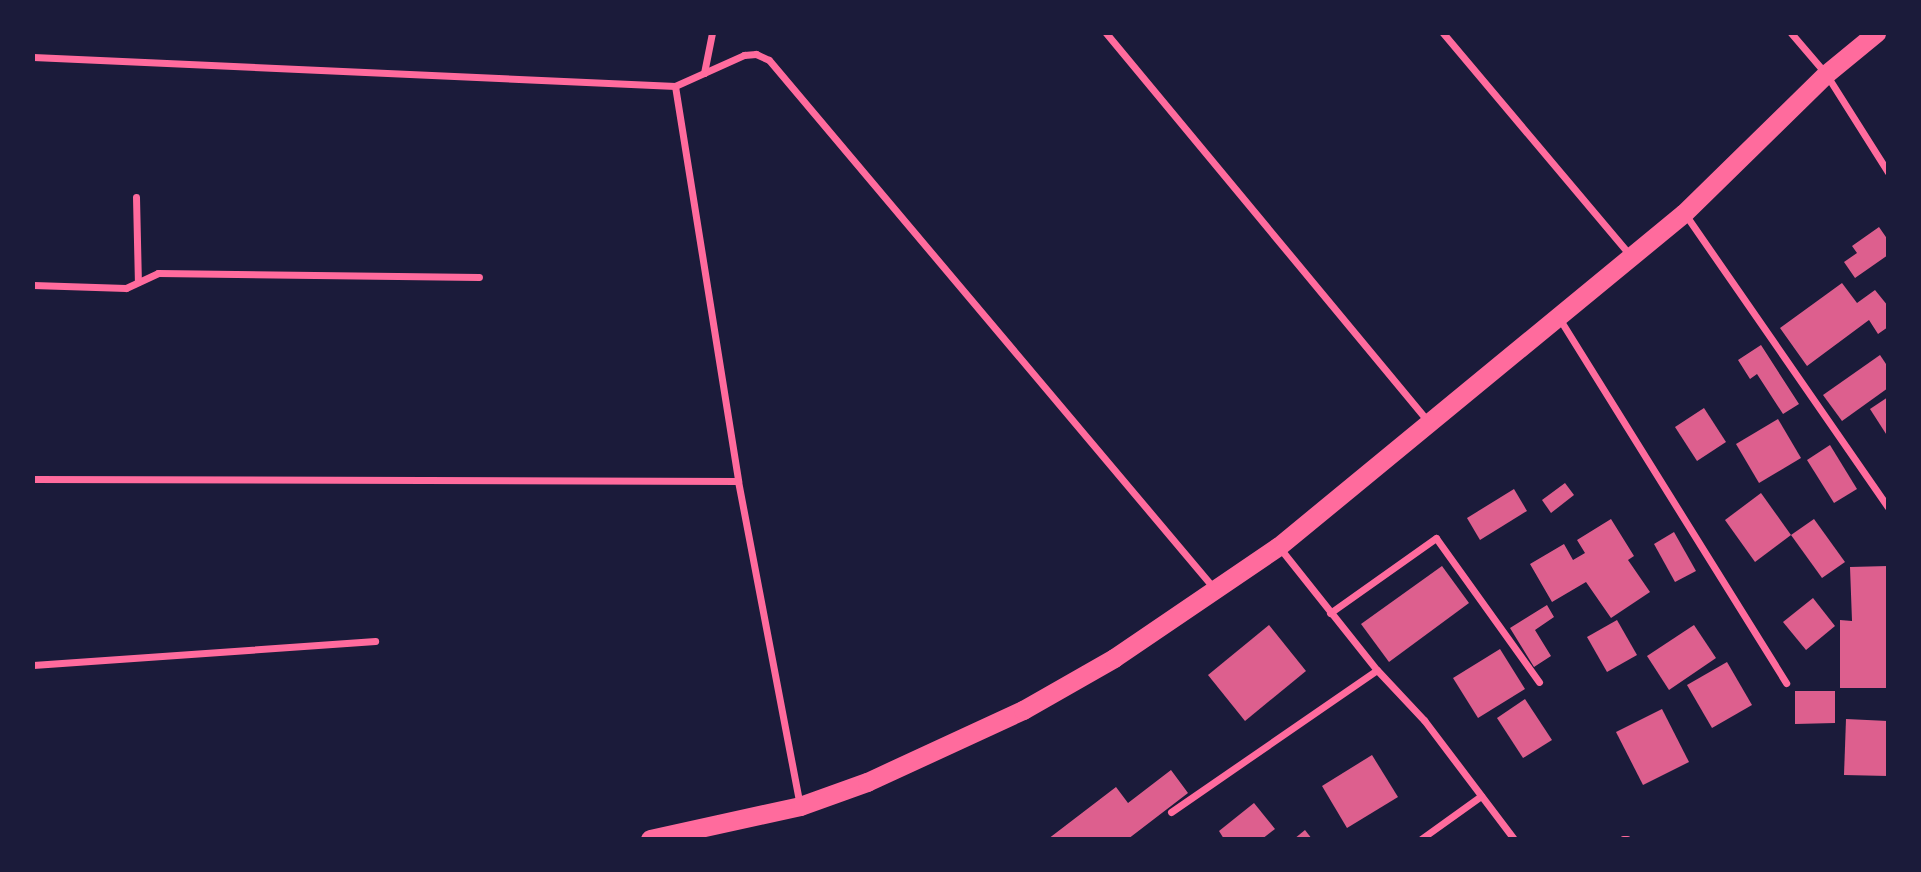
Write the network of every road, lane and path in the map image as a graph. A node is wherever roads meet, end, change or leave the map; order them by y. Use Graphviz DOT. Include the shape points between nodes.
graph roads {
  1 [pos="712,33"];
  2 [pos="1106,33"];
  3 [pos="1443,33"];
  4 [pos="1791,33"];
  5 [pos="1876,33"];
  6 [pos="33,57"];
  7 [pos="704,73"];
  8 [pos="1826,74"];
  9 [pos="675,86"];
  10 [pos="1888,172"];
  11 [pos="135,197"];
  12 [pos="1684,213"];
  13 [pos="1629,255"];
  14 [pos="479,277"];
  15 [pos="138,282"];
  16 [pos="33,285"];
  17 [pos="1558,316"];
  18 [pos="1427,420"];
  19 [pos="33,479"];
  20 [pos="738,481"];
  21 [pos="1888,507"];
  22 [pos="1279,546"];
  23 [pos="1213,587"];
  24 [pos="1330,613"];
  25 [pos="375,641"];
  26 [pos="33,665"];
  27 [pos="1377,670"];
  28 [pos="1539,682"];
  29 [pos="1786,683"];
  30 [pos="1481,796"];
  31 [pos="800,806"];
  32 [pos="1171,812"];
  33 [pos="650,839"];
  34 [pos="1421,839"];
  35 [pos="1514,839"];
  1 -- 7 [label="street"];
  2 -- 18 [label="street"];
  3 -- 13 [label="street"];
  4 -- 8 [label="street"];
  5 -- 8 [label="highway"];
  6 -- 9 [label="street"];
  7 -- 9 [label="street"];
  7 -- 23 [label="street" via="744,54 769,60"];
  8 -- 10 [label="street"];
  8 -- 12 [label="highway"];
  9 -- 20 [label="street"];
  11 -- 15 [label="street"];
  12 -- 13 [label="highway"];
  12 -- 21 [label="street"];
  13 -- 17 [label="highway"];
  14 -- 15 [label="street" via="158,273"];
  15 -- 16 [label="street" via="126,288"];
  17 -- 18 [label="highway"];
  17 -- 29 [label="street"];
  18 -- 22 [label="highway"];
  19 -- 20 [label="street"];
  20 -- 31 [label="street"];
  22 -- 23 [label="highway"];
  22 -- 24 [label="street"];
  23 -- 31 [label="highway" via="1114,658 1023,710 923,758"];
  24 -- 27 [label="street"];
  24 -- 28 [label="street" via="1436,538"];
  25 -- 26 [label="street"];
  27 -- 30 [label="street" via="1424,720"];
  27 -- 32 [label="street"];
  30 -- 34 [label="street"];
  30 -- 35 [label="street"];
  31 -- 33 [label="highway"];
}
